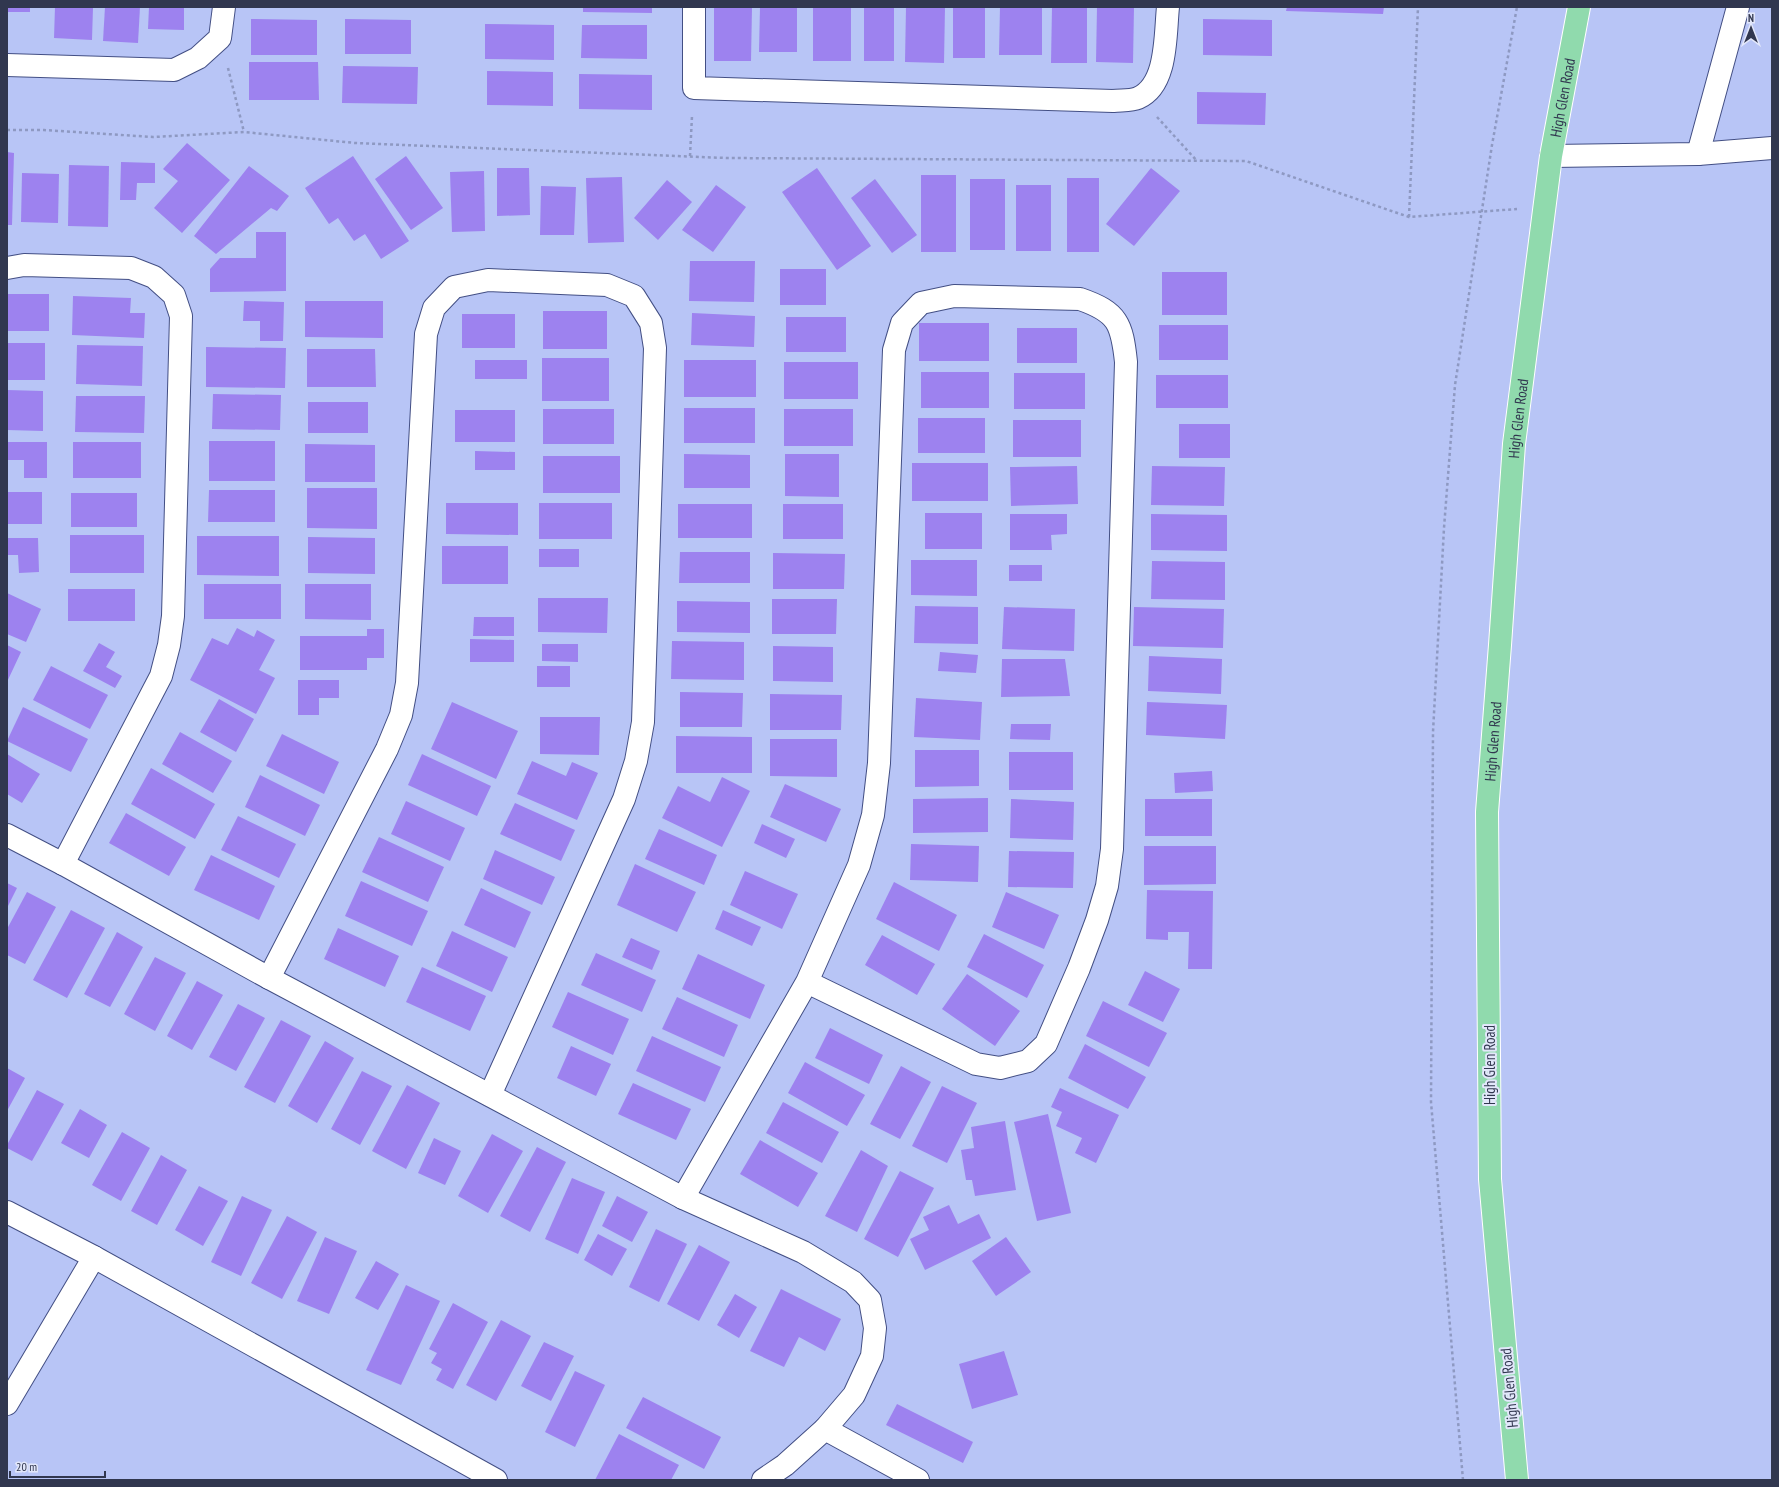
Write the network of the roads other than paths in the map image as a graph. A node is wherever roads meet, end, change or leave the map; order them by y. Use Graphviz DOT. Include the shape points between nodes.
graph roads {
  1 [pos="224,7"];
  2 [pos="694,7"];
  3 [pos="1168,7"];
  4 [pos="1579,7"];
  5 [pos="1738,7"];
  6 [pos="7,65"];
  7 [pos="1772,148"];
  8 [pos="1698,154"];
  9 [pos="1551,156"];
  10 [pos="7,268"];
  11 [pos="7,835"];
  12 [pos="63,864"];
  13 [pos="269,978"];
  14 [pos="807,982"];
  15 [pos="490,1095"];
  16 [pos="683,1198"];
  17 [pos="7,1212"];
  18 [pos="94,1257"];
  19 [pos="7,1404"];
  20 [pos="825,1430"];
  21 [pos="496,1480"];
  22 [pos="763,1480"];
  23 [pos="918,1480"];
  24 [pos="1517,1480"];
  1 -- 6 [label="street" via="220,38 198,58 174,70"];
  2 -- 3 [label="street" via="694,88 1113,101 1138,98 1158,77 1163,62"];
  4 -- 9 [label="main road, High Glen Road"];
  5 -- 8 [label="street"];
  7 -- 8 [label="street"];
  8 -- 9 [label="street"];
  9 -- 24 [label="main road, High Glen Road" via="1514,444 1486,812 1490,1179"];
  10 -- 12 [label="street" via="24,265 131,268 154,277 174,295 181,316 173,616 169,646 161,676"];
  11 -- 12 [label="street"];
  12 -- 13 [label="street"];
  13 -- 15 [label="street"];
  13 -- 15 [label="street" via="387,749 401,715 407,683 426,334 434,308 454,287 488,280 607,285 634,296 651,323 655,348 643,722 636,761 624,799"];
  14 -- 14 [label="street" via="858,865 873,815 879,763 894,350 902,323 921,303 954,296 1080,299 1099,306 1116,320 1123,338 1126,362 1113,841 1107,886 1079,968 1046,1044 1028,1061 1000,1068 976,1064"];
  14 -- 16 [label="street"];
  15 -- 16 [label="street"];
  16 -- 20 [label="street" via="803,1252 853,1282 870,1300 875,1328 872,1356 854,1395"];
  17 -- 18 [label="street"];
  18 -- 19 [label="street"];
  18 -- 21 [label="street"];
  20 -- 22 [label="street" via="785,1465"];
  20 -- 23 [label="street"];
}
